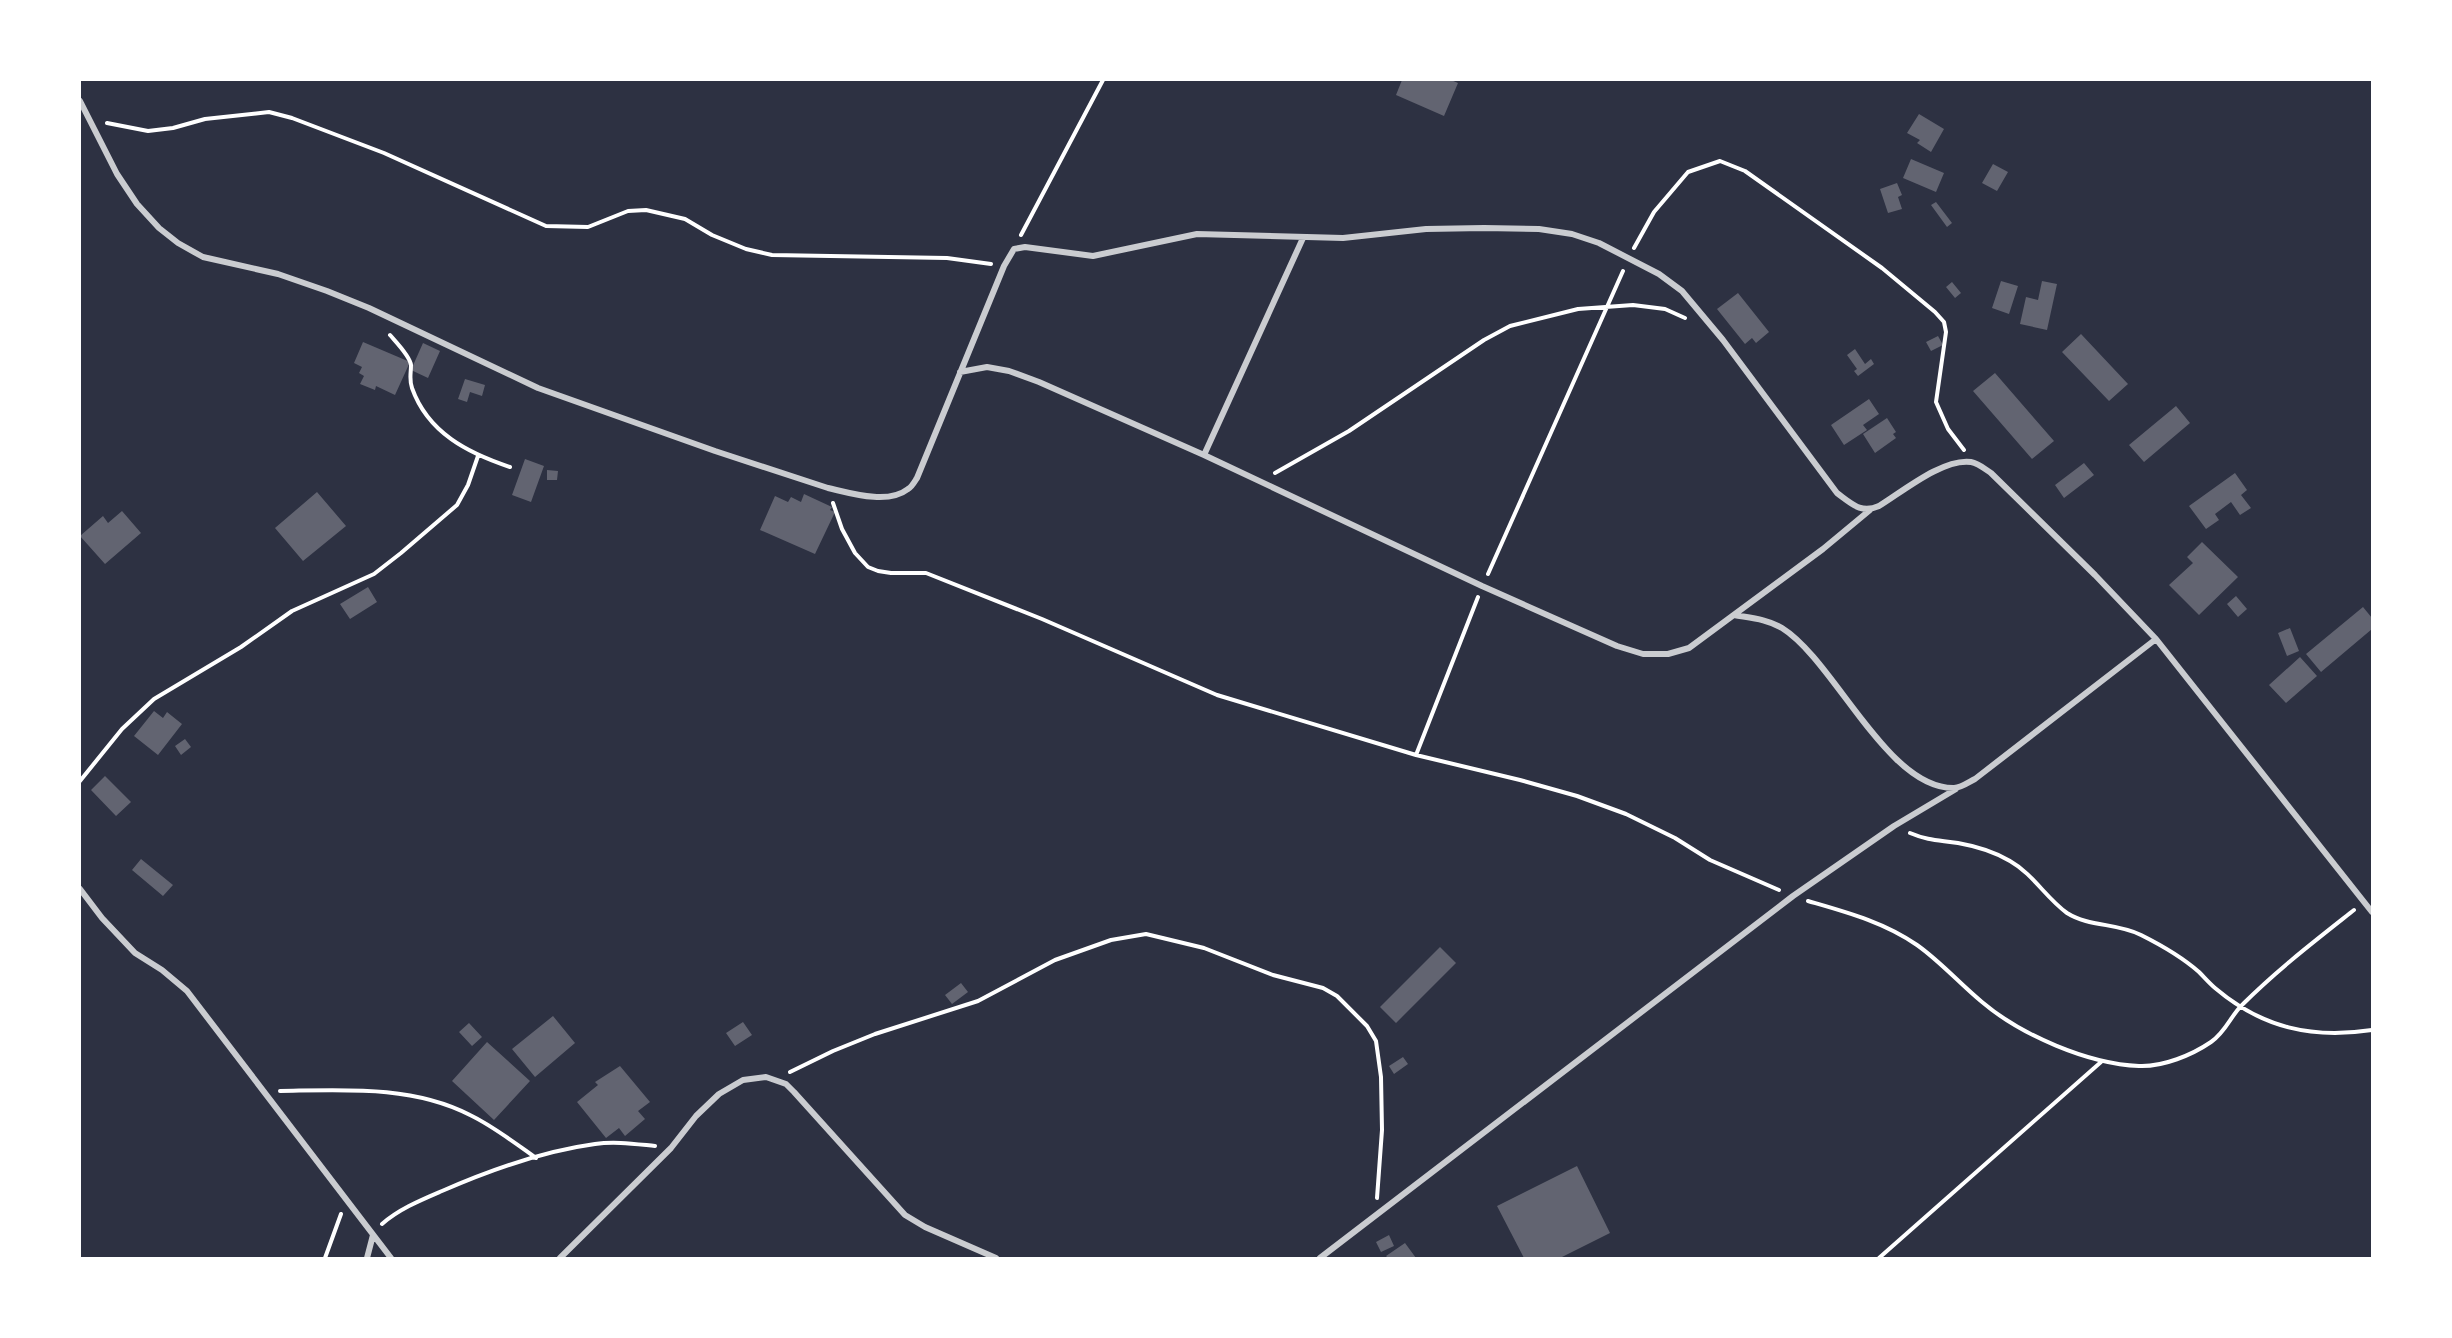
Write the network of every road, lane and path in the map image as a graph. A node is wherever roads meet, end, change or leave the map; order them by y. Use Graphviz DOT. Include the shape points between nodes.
graph roads {
  1 [pos="1103,80"];
  2 [pos="80,101"];
  3 [pos="88,119"];
  4 [pos="1303,238"];
  5 [pos="1014,249"];
  6 [pos="1627,259"];
  7 [pos="1004,266"];
  8 [pos="369,308"];
  9 [pos="1607,308"];
  10 [pos="1687,319"];
  11 [pos="960,372"];
  12 [pos="1204,455"];
  13 [pos="478,456"];
  14 [pos="1974,462"];
  15 [pos="510,467"];
  16 [pos="1261,481"];
  17 [pos="828,488"];
  18 [pos="1870,510"];
  19 [pos="1482,586"];
  20 [pos="1734,615"];
  21 [pos="2156,639"];
  22 [pos="1416,755"];
  23 [pos="80,781"];
  24 [pos="1956,789"];
  25 [pos="1894,826"];
  26 [pos="80,889"];
  27 [pos="1793,896"];
  28 [pos="2366,901"];
  29 [pos="2373,912"];
  30 [pos="2240,1006"];
  31 [pos="2373,1030"];
  32 [pos="2101,1062"];
  33 [pos="777,1080"];
  34 [pos="264,1091"];
  35 [pos="670,1148"];
  36 [pos="537,1158"];
  37 [pos="346,1200"];
  38 [pos="1376,1214"];
  39 [pos="373,1235"];
  40 [pos="325,1258"];
  41 [pos="367,1258"];
  42 [pos="391,1258"];
  43 [pos="560,1258"];
  44 [pos="996,1258"];
  45 [pos="1320,1258"];
  46 [pos="1879,1258"];
  1 -- 5 [label="path"];
  2 -- 3 [label="street"];
  3 -- 7 [label="path" via="148,131 205,119 269,112 384,153 546,226 588,227 628,211 646,210 685,219 712,235 772,255 947,258"];
  3 -- 8 [label="street" via="137,204 178,243 203,257 278,274"];
  4 -- 5 [label="street" via="1197,234 1093,256"];
  4 -- 6 [label="street" via="1426,229 1539,229 1599,243"];
  4 -- 12 [label="street"];
  5 -- 7 [label="street"];
  6 -- 9 [label="path"];
  6 -- 14 [label="path" via="1654,212 1689,172 1720,161 1745,171 1882,268 1944,322 1936,402 1948,429"];
  6 -- 18 [label="street" via="1659,274 1682,291 1837,494 1857,509"];
  7 -- 11 [label="street"];
  8 -- 13 [label="path" via="411,362 411,387 424,413 455,444"];
  8 -- 17 [label="street" via="538,388"];
  9 -- 10 [label="path" via="1649,306"];
  9 -- 16 [label="path" via="1578,309 1510,327 1484,340 1349,431"];
  9 -- 19 [label="path"];
  11 -- 12 [label="street" via="987,367 1009,371"];
  11 -- 17 [label="street" via="931,447 908,490 889,496 866,496"];
  12 -- 16 [label="street"];
  13 -- 15 [label="path"];
  13 -- 23 [label="path" via="457,505 401,553 374,574 292,610 242,647 154,699 122,729"];
  14 -- 18 [label="street" via="1942,467"];
  14 -- 21 [label="street" via="1991,473"];
  16 -- 19 [label="street"];
  17 -- 22 [label="path" via="842,529 868,567 891,573 926,573 1217,695"];
  18 -- 20 [label="street"];
  19 -- 20 [label="street" via="1643,654 1677,653 1689,648"];
  19 -- 22 [label="path"];
  20 -- 24 [label="street" via="1767,620 1784,629 1912,773 1936,785"];
  21 -- 24 [label="street" via="1975,779"];
  21 -- 28 [label="street"];
  22 -- 27 [label="path" via="1577,796 1626,814 1710,860"];
  24 -- 25 [label="street"];
  25 -- 27 [label="street"];
  25 -- 30 [label="path" via="1927,840 1959,843 2011,861 2069,914 2139,934 2179,957"];
  26 -- 34 [label="street" via="130,949 187,992"];
  27 -- 32 [label="path" via="1884,926 1917,945 1982,1003 2018,1028"];
  27 -- 38 [label="street"];
  28 -- 29 [label="street"];
  28 -- 30 [label="path"];
  30 -- 31 [label="path" via="2272,1024 2288,1028 2348,1034"];
  30 -- 32 [label="path" via="2213,1041 2193,1053 2141,1067"];
  32 -- 46 [label="path"];
  33 -- 35 [label="street" via="754,1078 730,1087 696,1116"];
  33 -- 38 [label="path" via="875,1034 987,998 1055,960 1112,940 1146,934 1204,948 1283,978 1323,988 1337,996 1367,1026 1376,1041 1381,1077"];
  33 -- 44 [label="street" via="794,1092 905,1215"];
  34 -- 36 [label="path" via="388,1092 430,1099 471,1115"];
  34 -- 37 [label="street"];
  35 -- 36 [label="path" via="596,1144"];
  35 -- 43 [label="street"];
  36 -- 39 [label="path" via="484,1174 422,1200 395,1214"];
  37 -- 39 [label="street"];
  37 -- 40 [label="path"];
  38 -- 45 [label="street"];
  39 -- 41 [label="street"];
  39 -- 42 [label="street"];
}
